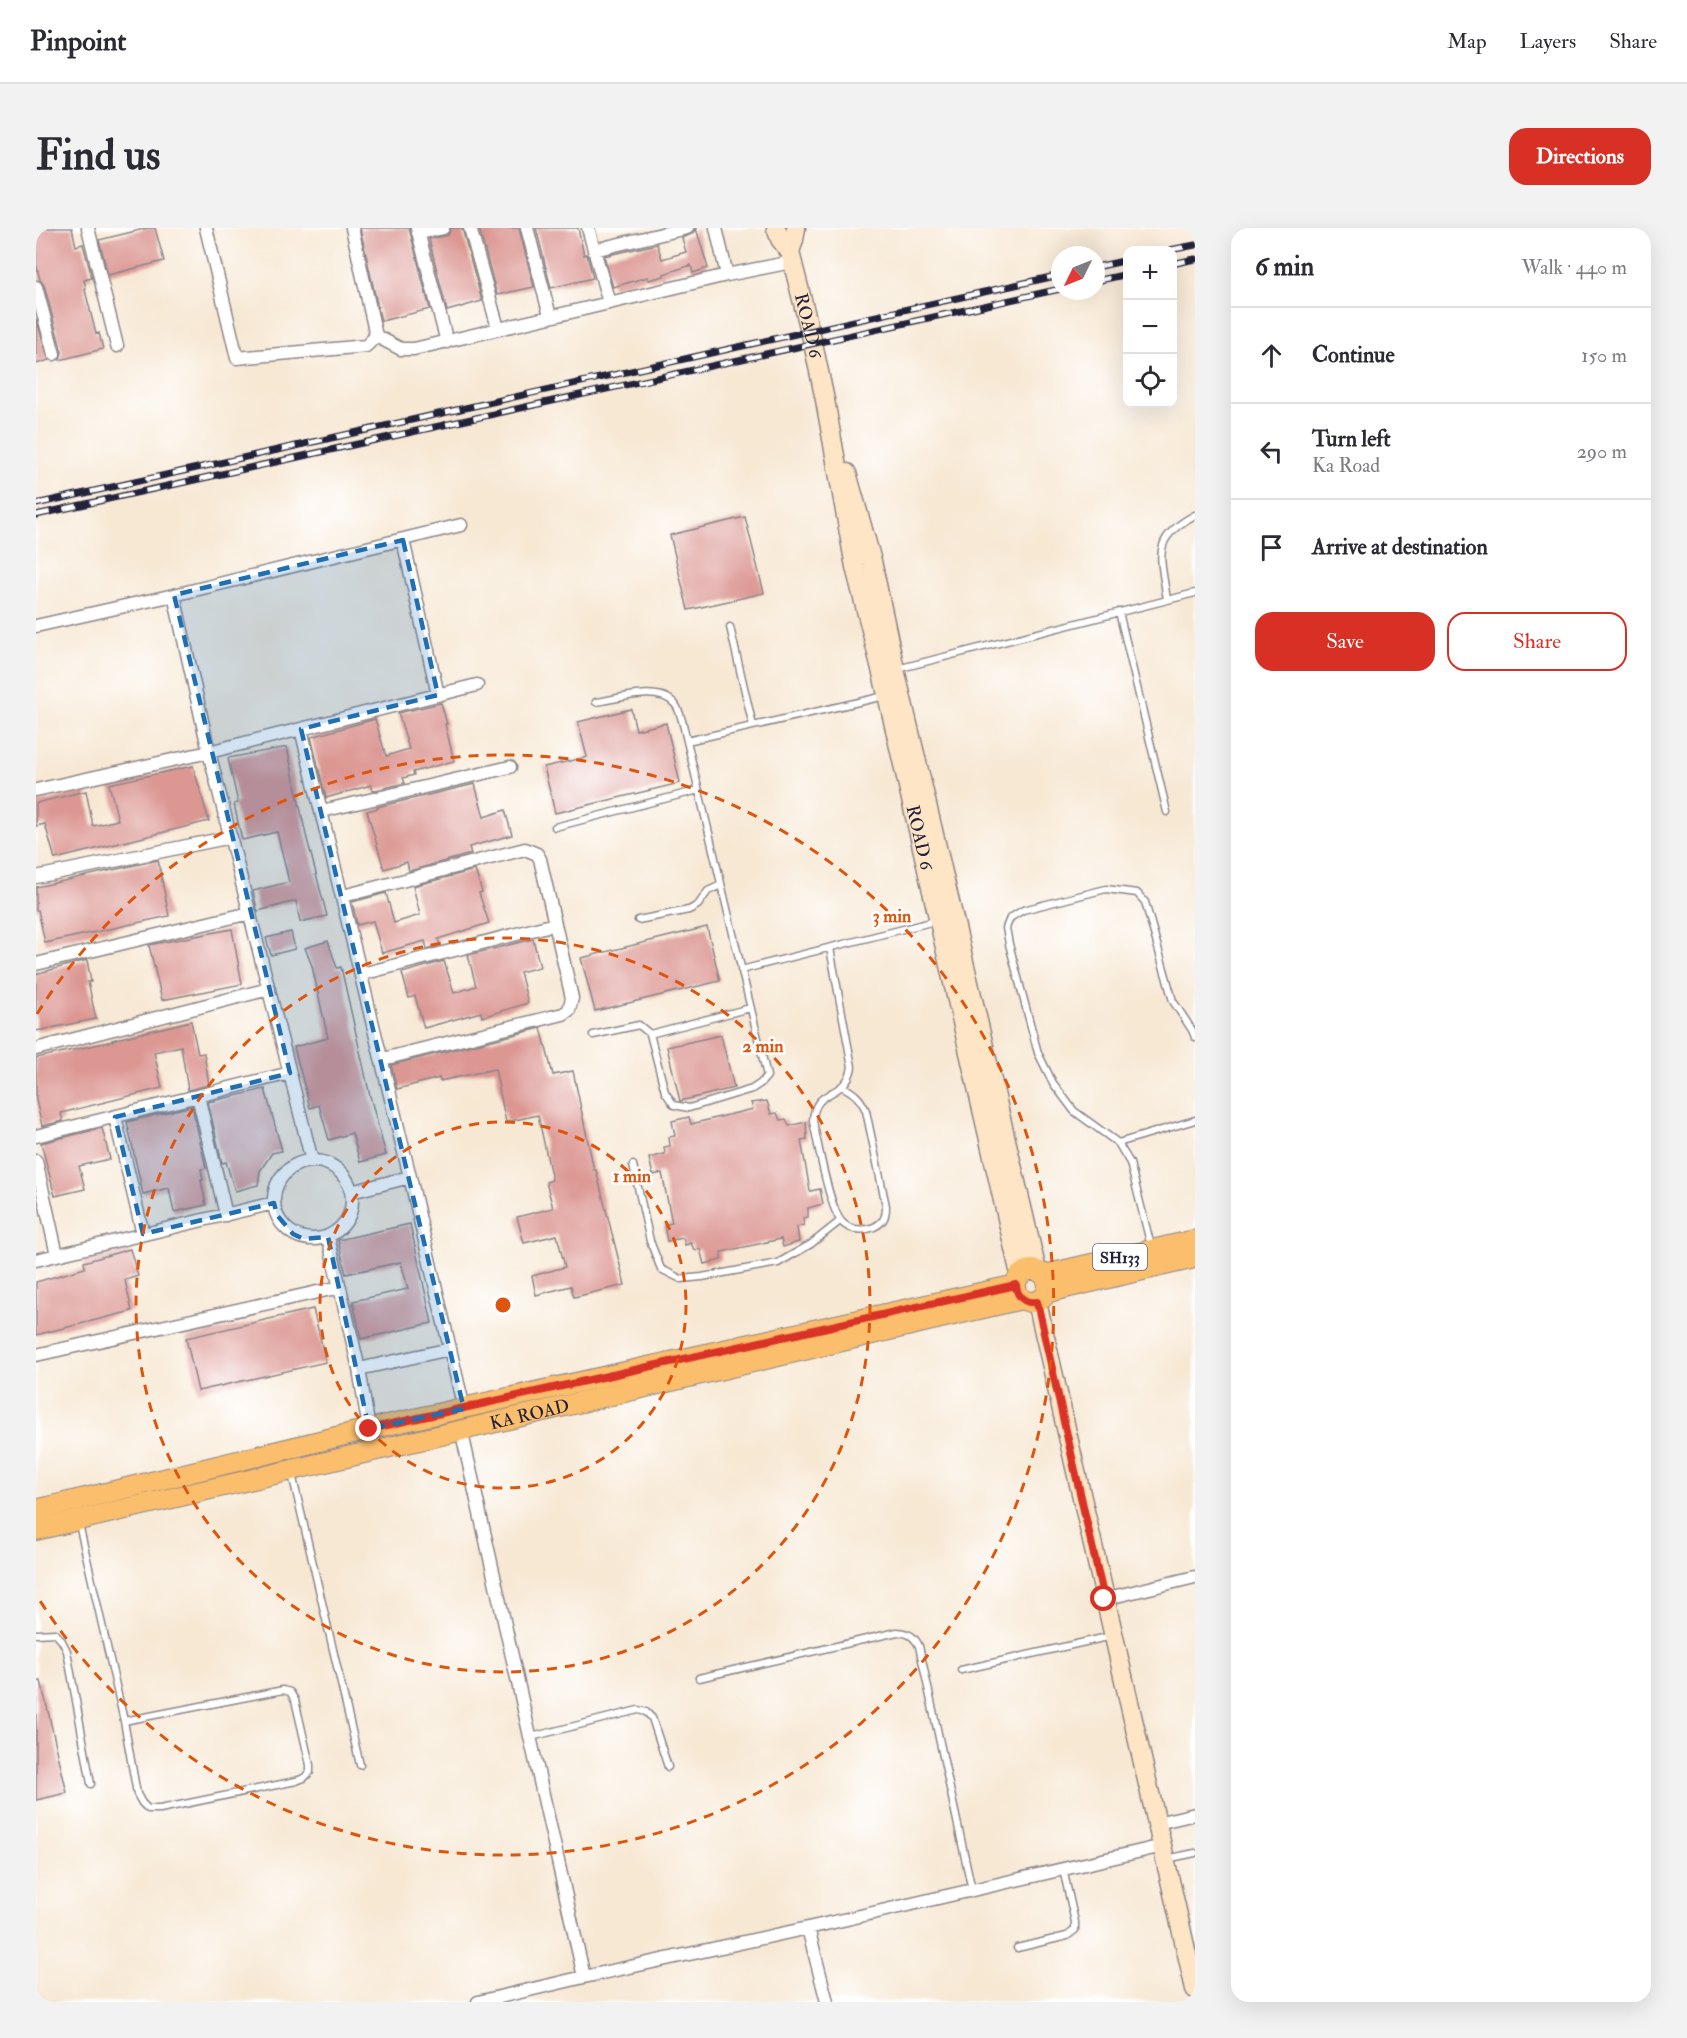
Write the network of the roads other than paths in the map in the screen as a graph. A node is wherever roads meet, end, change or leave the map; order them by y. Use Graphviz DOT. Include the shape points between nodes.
graph roads {
  1 [pos="88,228"];
  2 [pos="206,228"];
  3 [pos="352,228"];
  4 [pos="443,228"];
  5 [pos="470,228"];
  6 [pos="527,228"];
  7 [pos="588,228"];
  8 [pos="687,228"];
  9 [pos="716,228"];
  10 [pos="776,228"];
  11 [pos="796,228"];
  12 [pos="417,231"];
  13 [pos="594,250"];
  14 [pos="791,257"];
  15 [pos="727,275"];
  16 [pos="36,287"];
  17 [pos="38,302"];
  18 [pos="609,303"];
  19 [pos="550,316"];
  20 [pos="498,328"];
  21 [pos="376,336"];
  22 [pos="447,342"];
  23 [pos="117,346"];
  24 [pos="54,354"];
  25 [pos="1195,515"];
  26 [pos="461,525"];
  27 [pos="403,540"];
  28 [pos="1195,593"];
  29 [pos="174,595"];
  30 [pos="1167,600"];
  31 [pos="1119,612"];
  32 [pos="36,626"];
  33 [pos="730,627"];
  34 [pos="889,671"];
  35 [pos="477,686"];
  36 [pos="438,695"];
  37 [pos="888,696"];
  38 [pos="596,702"];
  39 [pos="753,726"];
  40 [pos="301,729"];
  41 [pos="687,741"];
  42 [pos="209,752"];
  43 [pos="510,767"];
  44 [pos="36,790"];
  45 [pos="699,790"];
  46 [pos="322,811"];
  47 [pos="1167,812"];
  48 [pos="555,827"];
  49 [pos="231,837"];
  50 [pos="36,877"];
  51 [pos="721,885"];
  52 [pos="343,896"];
  53 [pos="250,913"];
  54 [pos="946,919"];
  55 [pos="638,920"];
  56 [pos="555,924"];
  57 [pos="830,948"];
  58 [pos="36,964"];
  59 [pos="741,970"];
  60 [pos="362,974"];
  61 [pos="269,989"];
  62 [pos="750,1008"];
  63 [pos="593,1035"];
  64 [pos="650,1035"];
  65 [pos="1195,1037"];
  66 [pos="36,1049"];
  67 [pos="383,1059"];
  68 [pos="290,1073"];
  69 [pos="843,1087"];
  70 [pos="198,1096"];
  71 [pos="115,1117"];
  72 [pos="1195,1120"];
  73 [pos="36,1136"];
  74 [pos="1118,1143"];
  75 [pos="36,1161"];
  76 [pos="312,1161"];
  77 [pos="633,1165"];
  78 [pos="410,1177"];
  79 [pos="351,1192"];
  80 [pos="274,1203"];
  81 [pos="226,1215"];
  82 [pos="840,1221"];
  83 [pos="143,1234"];
  84 [pos="328,1236"];
  85 [pos="1195,1240"];
  86 [pos="1152,1250"];
  87 [pos="57,1255"];
  88 [pos="1195,1258"];
  89 [pos="36,1260"];
  90 [pos="1032,1285"];
  91 [pos="340,1287"];
  92 [pos="450,1349"];
  93 [pos="36,1355"];
  94 [pos="359,1369"];
  95 [pos="464,1409"];
  96 [pos="369,1429"];
  97 [pos="461,1429"];
  98 [pos="291,1470"];
  99 [pos="36,1510"];
  100 [pos="78,1520"];
  101 [pos="36,1530"];
  102 [pos="1195,1577"];
  103 [pos="1104,1599"];
  104 [pos="36,1634"];
  105 [pos="1113,1636"];
  106 [pos="961,1670"];
  107 [pos="699,1678"];
  108 [pos="124,1721"];
  109 [pos="531,1737"];
  110 [pos="360,1765"];
  111 [pos="668,1767"];
  112 [pos="91,1784"];
  113 [pos="1195,1814"];
  114 [pos="1157,1823"];
  115 [pos="1164,1853"];
  116 [pos="1195,1853"];
  117 [pos="1063,1869"];
  118 [pos="972,1890"];
  119 [pos="808,1928"];
  120 [pos="1017,1948"];
  121 [pos="584,1977"];
  122 [pos="1195,1989"];
  123 [pos="478,2002"];
  124 [pos="827,2002"];
  1 -- 23 [label="street"];
  2 -- 21 [label="street" via="237,358 366,346"];
  3 -- 21 [label="street"];
  4 -- 12 [label="street"];
  5 -- 20 [label="street"];
  6 -- 19 [label="street"];
  7 -- 13 [label="street"];
  8 -- 13 [label="street"];
  9 -- 15 [label="street"];
  10 -- 14 [label="street, ROAD 6"];
  11 -- 14 [label="street, ROAD 6"];
  12 -- 22 [label="street"];
  13 -- 18 [label="street"];
  14 -- 15 [label="street"];
  14 -- 34 [label="street, ROAD 6" via="825,400 855,567"];
  15 -- 18 [label="street"];
  16 -- 17 [label="street"];
  17 -- 24 [label="street"];
  18 -- 19 [label="street"];
  19 -- 20 [label="street"];
  20 -- 22 [label="street"];
  21 -- 22 [label="street" via="401,349"];
  25 -- 30 [label="lane" via="1172,530 1160,549"];
  26 -- 27 [label="street"];
  27 -- 29 [label="street"];
  27 -- 36 [label="street"];
  28 -- 30 [label="lane"];
  29 -- 32 [label="street"];
  29 -- 42 [label="street"];
  30 -- 31 [label="lane"];
  31 -- 34 [label="lane"];
  31 -- 47 [label="lane"];
  33 -- 39 [label="lane"];
  34 -- 37 [label="street, ROAD 6"];
  34 -- 54 [label="street, ROAD 6"];
  35 -- 36 [label="street"];
  36 -- 40 [label="street"];
  37 -- 39 [label="lane"];
  37 -- 54 [label="street, ROAD 6"];
  38 -- 41 [label="lane" via="642,694 664,696 675,705"];
  39 -- 41 [label="lane"];
  40 -- 42 [label="street"];
  40 -- 46 [label="street"];
  41 -- 45 [label="lane"];
  42 -- 44 [label="street"];
  42 -- 49 [label="street"];
  43 -- 46 [label="street"];
  45 -- 48 [label="lane"];
  45 -- 51 [label="lane"];
  46 -- 52 [label="street"];
  49 -- 50 [label="street"];
  49 -- 53 [label="street"];
  51 -- 55 [label="lane" via="708,891 689,910"];
  51 -- 59 [label="lane"];
  52 -- 56 [label="street" via="525,849 540,859"];
  52 -- 60 [label="street"];
  53 -- 58 [label="street"];
  53 -- 61 [label="street"];
  54 -- 57 [label="lane"];
  54 -- 90 [label="street, ROAD 6"];
  56 -- 60 [label="street"];
  56 -- 67 [label="street" via="572,999 569,1010"];
  57 -- 59 [label="lane"];
  57 -- 69 [label="lane" via="851,1057 850,1076"];
  59 -- 62 [label="lane"];
  60 -- 67 [label="street"];
  61 -- 66 [label="street"];
  61 -- 68 [label="street"];
  62 -- 64 [label="lane"];
  62 -- 64 [label="lane" via="767,1076 752,1089 689,1108 674,1105 665,1092"];
  63 -- 64 [label="lane" via="639,1025"];
  65 -- 74 [label="lane" via="1173,1001 1145,902 1137,892 1106,889 1023,910 1010,918 1006,928 1009,944 1038,1053 1053,1083 1074,1111"];
  67 -- 78 [label="street"];
  68 -- 70 [label="street"];
  68 -- 76 [label="street"];
  69 -- 82 [label="lane" via="825,1096 813,1111"];
  69 -- 82 [label="lane" via="862,1101 866,1110 886,1206 882,1221 876,1226 857,1230"];
  70 -- 71 [label="street"];
  70 -- 81 [label="street"];
  71 -- 73 [label="street"];
  71 -- 83 [label="street"];
  72 -- 74 [label="lane"];
  74 -- 86 [label="lane" via="1130,1163"];
  75 -- 87 [label="street"];
  76 -- 79 [label="street" via="334,1167"];
  76 -- 80 [label="street" via="288,1170 280,1179"];
  77 -- 82 [label="lane" via="650,1241 661,1269 681,1279 778,1263"];
  78 -- 79 [label="street"];
  78 -- 92 [label="street"];
  79 -- 84 [label="street" via="347,1220"];
  80 -- 81 [label="street"];
  80 -- 84 [label="street" via="283,1226 293,1234 304,1239"];
  81 -- 83 [label="street"];
  83 -- 87 [label="street"];
  84 -- 91 [label="street"];
  85 -- 86 [label="main road, KA ROAD / SH133"];
  86 -- 90 [label="main road, KA ROAD / SH133"];
  87 -- 89 [label="street"];
  88 -- 90 [label="main road, KA ROAD / SH133"];
  90 -- 95 [label="main road, KA ROAD / SH133"];
  90 -- 97 [label="main road, KA ROAD / SH133"];
  90 -- 103 [label="street, ROAD 6"];
  91 -- 93 [label="street"];
  91 -- 94 [label="street"];
  92 -- 94 [label="street"];
  92 -- 95 [label="street"];
  94 -- 96 [label="street"];
  95 -- 96 [label="main road, KA ROAD / SH133"];
  96 -- 99 [label="main road, KA ROAD / SH133"];
  97 -- 98 [label="main road, KA ROAD / SH133"];
  97 -- 109 [label="street"];
  98 -- 100 [label="main road, KA ROAD / SH133"];
  98 -- 110 [label="lane"];
  100 -- 101 [label="main road, KA ROAD / SH133"];
  100 -- 108 [label="lane"];
  102 -- 103 [label="street"];
  103 -- 105 [label="street, ROAD 6"];
  104 -- 112 [label="lane" via="55,1633 67,1651"];
  105 -- 106 [label="lane"];
  105 -- 114 [label="street, ROAD 6"];
  107 -- 118 [label="lane" via="897,1632 915,1638 920,1646"];
  108 -- 108 [label="lane" via="137,1794 148,1809 296,1781 310,1772 295,1700 283,1690"];
  109 -- 111 [label="lane" via="638,1710 652,1718"];
  109 -- 121 [label="street"];
  113 -- 114 [label="street"];
  114 -- 115 [label="street, ROAD 6"];
  115 -- 116 [label="lane"];
  115 -- 117 [label="street"];
  115 -- 122 [label="street, ROAD 6"];
  117 -- 118 [label="street"];
  117 -- 120 [label="lane" via="1075,1930 1067,1936"];
  118 -- 119 [label="street"];
  119 -- 121 [label="street"];
  119 -- 124 [label="street"];
  121 -- 123 [label="street"];
}
